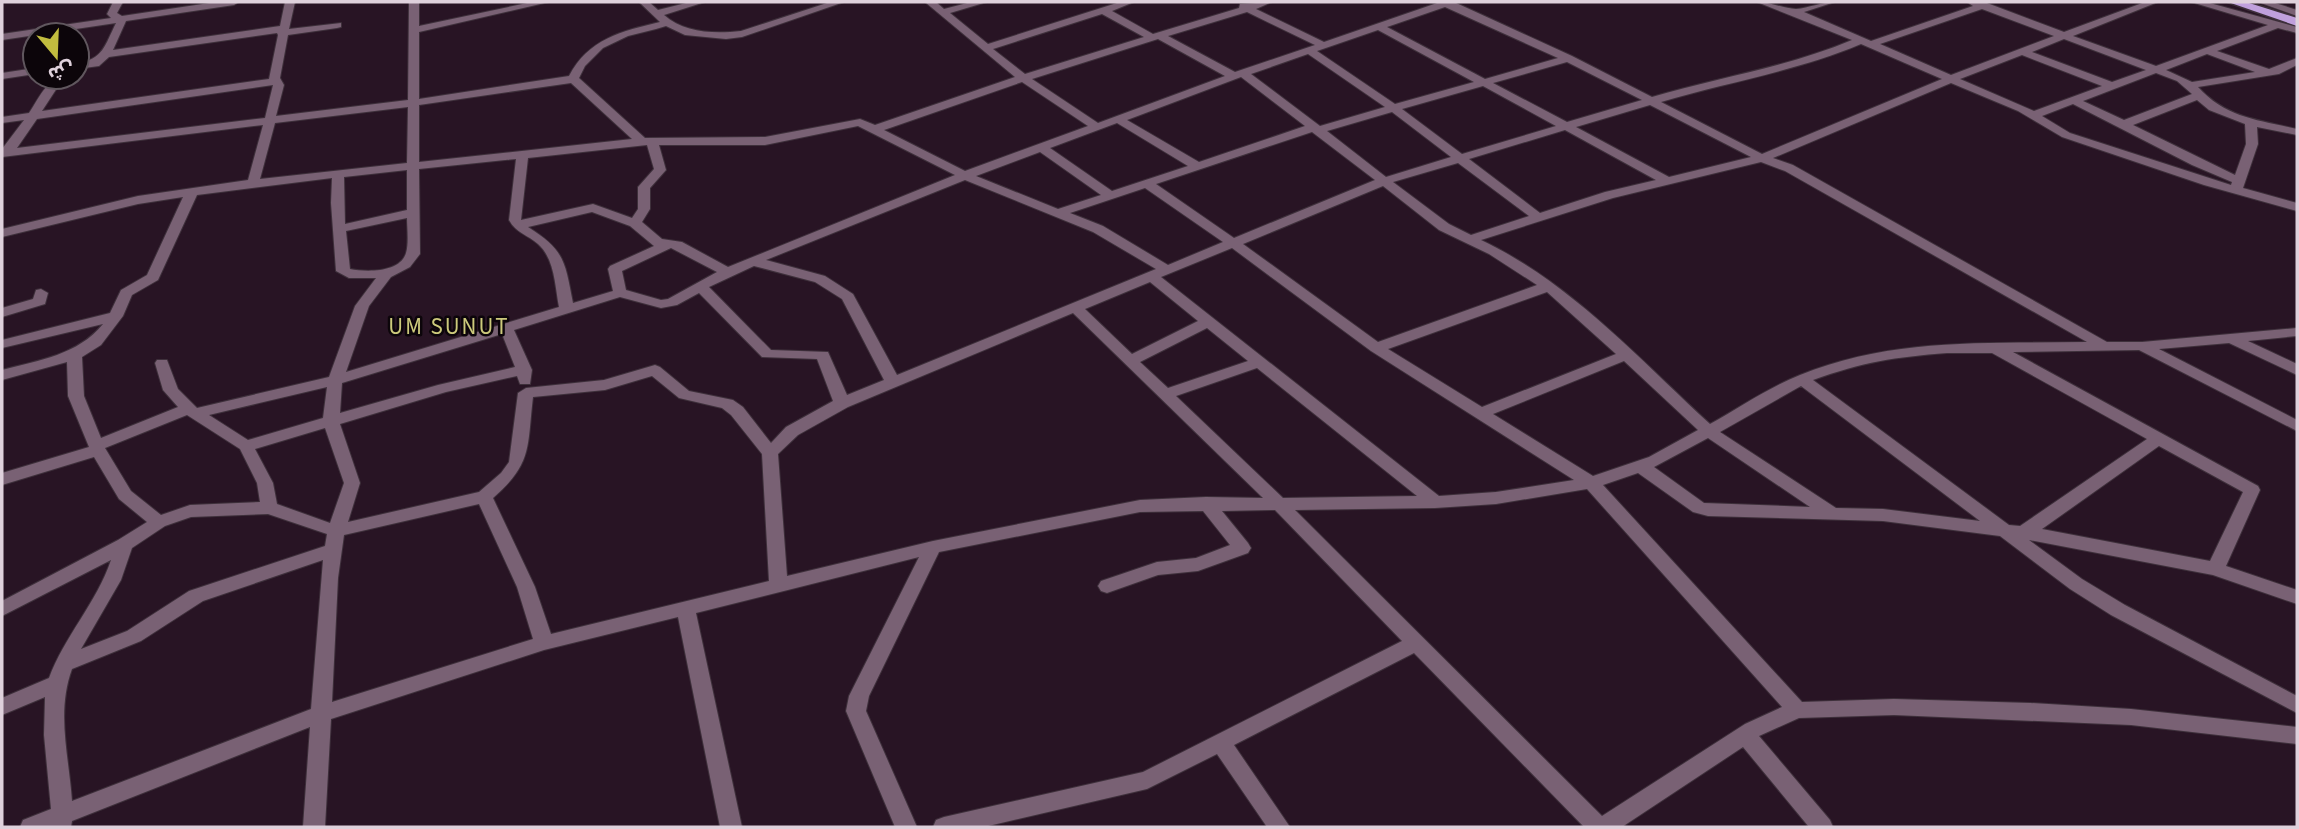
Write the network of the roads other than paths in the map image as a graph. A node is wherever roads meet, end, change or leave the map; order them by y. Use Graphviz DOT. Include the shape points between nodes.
graph roads {
  1 [pos="118,2"];
  2 [pos="234,2"];
  3 [pos="290,2"];
  4 [pos="414,2"];
  5 [pos="544,2"];
  6 [pos="644,2"];
  7 [pos="700,2"];
  8 [pos="839,2"];
  9 [pos="930,2"];
  10 [pos="982,2"];
  11 [pos="1129,2"];
  12 [pos="1232,2"];
  13 [pos="1267,2"];
  14 [pos="1447,2"];
  15 [pos="1762,2"];
  16 [pos="1830,2"];
  17 [pos="1993,2"];
  18 [pos="2153,2"];
  19 [pos="2196,2"];
  20 [pos="2234,2"];
  21 [pos="2263,2"];
  22 [pos="1977,4"];
  23 [pos="1105,6"];
  24 [pos="1248,8"];
  25 [pos="942,12"];
  26 [pos="1795,12"];
  27 [pos="658,13"];
  28 [pos="2297,13"];
  29 [pos="122,20"];
  30 [pos="2297,22"];
  31 [pos="667,23"];
  32 [pos="337,25"];
  33 [pos="1377,25"];
  34 [pos="2277,25"];
  35 [pos="414,30"];
  36 [pos="2297,30"];
  37 [pos="282,31"];
  38 [pos="1155,36"];
  39 [pos="2065,36"];
  40 [pos="2,37"];
  41 [pos="1863,43"];
  42 [pos="1323,45"];
  43 [pos="985,48"];
  44 [pos="1309,50"];
  45 [pos="2205,50"];
  46 [pos="2023,52"];
  47 [pos="106,54"];
  48 [pos="1568,58"];
  49 [pos="2297,61"];
  50 [pos="91,64"];
  51 [pos="95,64"];
  52 [pos="91,66"];
  53 [pos="2154,68"];
  54 [pos="2292,71"];
  55 [pos="21,73"];
  56 [pos="2270,73"];
  57 [pos="1238,74"];
  58 [pos="2,76"];
  59 [pos="1023,78"];
  60 [pos="573,79"];
  61 [pos="1950,79"];
  62 [pos="277,82"];
  63 [pos="1486,82"];
  64 [pos="2111,86"];
  65 [pos="2196,90"];
  66 [pos="50,91"];
  67 [pos="1651,100"];
  68 [pos="2073,100"];
  69 [pos="412,103"];
  70 [pos="1396,110"];
  71 [pos="35,115"];
  72 [pos="2034,115"];
  73 [pos="2,120"];
  74 [pos="1119,120"];
  75 [pos="2251,121"];
  76 [pos="268,122"];
  77 [pos="2125,124"];
  78 [pos="1566,125"];
  79 [pos="877,128"];
  80 [pos="1097,128"];
  81 [pos="1317,128"];
  82 [pos="2297,132"];
  83 [pos="647,142"];
  84 [pos="1042,148"];
  85 [pos="5,153"];
  86 [pos="522,155"];
  87 [pos="1762,158"];
  88 [pos="1461,160"];
  89 [pos="412,165"];
  90 [pos="1195,166"];
  91 [pos="338,174"];
  92 [pos="965,176"];
  93 [pos="1667,180"];
  94 [pos="1384,181"];
  95 [pos="1144,182"];
  96 [pos="253,183"];
  97 [pos="2237,185"];
  98 [pos="192,192"];
  99 [pos="1108,194"];
  100 [pos="2297,207"];
  101 [pos="412,213"];
  102 [pos="1058,213"];
  103 [pos="1538,217"];
  104 [pos="635,223"];
  105 [pos="518,225"];
  106 [pos="339,229"];
  107 [pos="2,233"];
  108 [pos="1471,239"];
  109 [pos="1232,242"];
  110 [pos="669,244"];
  111 [pos="753,261"];
  112 [pos="727,272"];
  113 [pos="1158,272"];
  114 [pos="386,274"];
  115 [pos="1549,286"];
  116 [pos="701,287"];
  117 [pos="41,293"];
  118 [pos="620,293"];
  119 [pos="1075,307"];
  120 [pos="567,309"];
  121 [pos="2,313"];
  122 [pos="116,316"];
  123 [pos="1209,321"];
  124 [pos="506,327"];
  125 [pos="2297,332"];
  126 [pos="2231,338"];
  127 [pos="2,344"];
  128 [pos="2142,346"];
  129 [pos="2104,347"];
  130 [pos="1376,348"];
  131 [pos="1997,349"];
  132 [pos="74,355"];
  133 [pos="1626,355"];
  134 [pos="1130,361"];
  135 [pos="1260,362"];
  136 [pos="162,363"];
  137 [pos="524,370"];
  138 [pos="2297,370"];
  139 [pos="2,375"];
  140 [pos="1802,379"];
  141 [pos="335,380"];
  142 [pos="893,382"];
  143 [pos="526,393"];
  144 [pos="1166,394"];
  145 [pos="842,404"];
  146 [pos="192,411"];
  147 [pos="1482,414"];
  148 [pos="331,421"];
  149 [pos="2297,426"];
  150 [pos="1708,431"];
  151 [pos="2158,439"];
  152 [pos="246,446"];
  153 [pos="97,448"];
  154 [pos="770,453"];
  155 [pos="1642,467"];
  156 [pos="2,480"];
  157 [pos="1591,483"];
  158 [pos="484,497"];
  159 [pos="1435,502"];
  160 [pos="1206,503"];
  161 [pos="1279,504"];
  162 [pos="269,508"];
  163 [pos="1830,512"];
  164 [pos="159,522"];
  165 [pos="337,531"];
  166 [pos="2016,534"];
  167 [pos="124,545"];
  168 [pos="933,547"];
  169 [pos="332,550"];
  170 [pos="2215,569"];
  171 [pos="778,584"];
  172 [pos="1107,586"];
  173 [pos="2297,597"];
  174 [pos="686,608"];
  175 [pos="2,609"];
  176 [pos="1417,642"];
  177 [pos="544,643"];
  178 [pos="60,673"];
  179 [pos="2297,705"];
  180 [pos="2,707"];
  181 [pos="1797,710"];
  182 [pos="323,713"];
  183 [pos="1745,735"];
  184 [pos="2297,736"];
  185 [pos="1221,743"];
  186 [pos="62,822"];
  187 [pos="1606,826"];
  188 [pos="31,827"];
  189 [pos="314,827"];
  190 [pos="731,827"];
  191 [pos="906,827"];
  192 [pos="944,827"];
  193 [pos="1279,827"];
  194 [pos="1822,827"];
  1 -- 29 [label="street" via="112,14"];
  2 -- 29 [label="street"];
  3 -- 37 [label="street"];
  4 -- 35 [label="street"];
  5 -- 35 [label="street"];
  6 -- 27 [label="street"];
  7 -- 27 [label="street"];
  8 -- 31 [label="street" via="734,36 685,32"];
  9 -- 25 [label="street"];
  10 -- 25 [label="street"];
  11 -- 23 [label="street"];
  12 -- 24 [label="street"];
  13 -- 24 [label="street"];
  14 -- 33 [label="street"];
  14 -- 48 [label="street"];
  15 -- 26 [label="street"];
  16 -- 26 [label="street"];
  17 -- 22 [label="street"];
  18 -- 39 [label="street"];
  19 -- 34 [label="street"];
  20 -- 30 [label="highway"];
  21 -- 28 [label="street"];
  22 -- 39 [label="street"];
  22 -- 41 [label="street"];
  23 -- 38 [label="street"];
  23 -- 43 [label="street"];
  24 -- 38 [label="street"];
  24 -- 42 [label="street"];
  25 -- 43 [label="street"];
  26 -- 41 [label="street"];
  27 -- 31 [label="street"];
  29 -- 40 [label="street"];
  29 -- 47 [label="street"];
  31 -- 60 [label="street" via="606,40 587,52"];
  32 -- 37 [label="street"];
  33 -- 42 [label="street"];
  33 -- 63 [label="street"];
  34 -- 36 [label="street"];
  34 -- 45 [label="street"];
  35 -- 69 [label="street"];
  37 -- 47 [label="street"];
  37 -- 62 [label="street"];
  38 -- 57 [label="street"];
  38 -- 59 [label="street"];
  39 -- 46 [label="street"];
  39 -- 53 [label="street"];
  41 -- 61 [label="street"];
  41 -- 67 [label="street" via="1744,79"];
  42 -- 44 [label="street"];
  43 -- 59 [label="street"];
  44 -- 57 [label="street"];
  44 -- 70 [label="street"];
  45 -- 53 [label="street"];
  45 -- 56 [label="street"];
  46 -- 61 [label="street"];
  46 -- 64 [label="street"];
  47 -- 51 [label="street"];
  48 -- 63 [label="street"];
  48 -- 67 [label="street"];
  49 -- 54 [label="street"];
  50 -- 51 [label="street"];
  51 -- 52 [label="street"];
  53 -- 64 [label="street"];
  53 -- 65 [label="street"];
  54 -- 56 [label="street"];
  55 -- 58 [label="street"];
  56 -- 65 [label="street"];
  57 -- 74 [label="street"];
  57 -- 81 [label="street"];
  59 -- 79 [label="street"];
  59 -- 80 [label="street"];
  60 -- 69 [label="street"];
  60 -- 83 [label="street"];
  61 -- 72 [label="street"];
  61 -- 87 [label="street"];
  62 -- 71 [label="street"];
  62 -- 76 [label="street"];
  63 -- 70 [label="street"];
  63 -- 78 [label="street"];
  64 -- 68 [label="street"];
  65 -- 75 [label="street" via="2215,108"];
  65 -- 77 [label="street"];
  66 -- 71 [label="street"];
  67 -- 78 [label="street"];
  67 -- 87 [label="street"];
  68 -- 72 [label="street"];
  68 -- 77 [label="street"];
  69 -- 76 [label="street"];
  69 -- 89 [label="street"];
  70 -- 81 [label="street"];
  70 -- 88 [label="street"];
  71 -- 73 [label="street"];
  71 -- 85 [label="street"];
  72 -- 97 [label="street" via="2066,135"];
  74 -- 80 [label="street"];
  74 -- 90 [label="street"];
  75 -- 82 [label="street"];
  75 -- 97 [label="street" via="2252,144"];
  76 -- 85 [label="street"];
  76 -- 96 [label="street"];
  77 -- 97 [label="street"];
  78 -- 88 [label="street"];
  78 -- 93 [label="street"];
  79 -- 83 [label="street" via="852,122 765,141"];
  79 -- 92 [label="street"];
  80 -- 84 [label="street"];
  81 -- 90 [label="street"];
  81 -- 94 [label="street"];
  83 -- 86 [label="street"];
  83 -- 104 [label="street" via="660,170 644,187 644,209"];
  84 -- 92 [label="street"];
  84 -- 99 [label="street"];
  86 -- 89 [label="street"];
  86 -- 105 [label="street" via="514,206"];
  87 -- 93 [label="street"];
  87 -- 129 [label="street" via="1803,176"];
  88 -- 94 [label="street"];
  88 -- 103 [label="street"];
  89 -- 91 [label="street"];
  89 -- 101 [label="street"];
  90 -- 95 [label="street"];
  91 -- 96 [label="street"];
  91 -- 106 [label="street"];
  92 -- 102 [label="street"];
  92 -- 111 [label="street"];
  93 -- 103 [label="street"];
  94 -- 108 [label="street" via="1444,227"];
  94 -- 109 [label="street"];
  95 -- 99 [label="street"];
  95 -- 109 [label="street"];
  96 -- 98 [label="street"];
  97 -- 100 [label="street"];
  98 -- 107 [label="street" via="121,203"];
  98 -- 122 [label="street" via="155,275 126,292"];
  99 -- 102 [label="street"];
  101 -- 106 [label="street"];
  101 -- 114 [label="street" via="413,254"];
  102 -- 113 [label="street" via="1127,244"];
  103 -- 108 [label="street"];
  104 -- 105 [label="street" via="589,208"];
  104 -- 110 [label="street" via="657,243"];
  105 -- 120 [label="street" via="552,252"];
  106 -- 114 [label="street" via="345,274"];
  108 -- 115 [label="street"];
  109 -- 113 [label="street"];
  109 -- 130 [label="street"];
  110 -- 112 [label="street"];
  110 -- 118 [label="street" via="615,269"];
  111 -- 112 [label="street"];
  111 -- 142 [label="street" via="820,279 848,297"];
  112 -- 116 [label="street"];
  113 -- 119 [label="street"];
  113 -- 123 [label="street"];
  114 -- 141 [label="street" via="359,312"];
  115 -- 130 [label="street"];
  115 -- 133 [label="street"];
  116 -- 118 [label="street" via="666,304"];
  116 -- 145 [label="street" via="767,354 823,355"];
  117 -- 121 [label="street" via="40,301"];
  118 -- 120 [label="street"];
  119 -- 134 [label="street"];
  119 -- 142 [label="street"];
  120 -- 124 [label="street"];
  122 -- 127 [label="street"];
  122 -- 132 [label="street" via="95,342"];
  123 -- 134 [label="street"];
  123 -- 135 [label="street"];
  124 -- 137 [label="street"];
  124 -- 141 [label="street"];
  125 -- 126 [label="street"];
  126 -- 128 [label="street"];
  126 -- 138 [label="street"];
  128 -- 129 [label="street"];
  128 -- 149 [label="street"];
  129 -- 131 [label="street"];
  130 -- 147 [label="street"];
  131 -- 140 [label="street" via="1891,353"];
  131 -- 151 [label="street"];
  132 -- 139 [label="street"];
  132 -- 153 [label="street" via="76,396"];
  133 -- 147 [label="street"];
  133 -- 150 [label="street"];
  134 -- 144 [label="street"];
  135 -- 144 [label="street"];
  135 -- 159 [label="street"];
  136 -- 146 [label="street" via="171,390"];
  137 -- 143 [label="street"];
  137 -- 148 [label="street"];
  140 -- 150 [label="street"];
  140 -- 166 [label="street"];
  141 -- 146 [label="street"];
  141 -- 148 [label="street"];
  142 -- 145 [label="street"];
  143 -- 154 [label="street" via="605,385 655,370 689,398 727,404 737,411"];
  143 -- 158 [label="street" via="517,462"];
  144 -- 161 [label="street"];
  145 -- 154 [label="street" via="792,432"];
  146 -- 152 [label="street"];
  146 -- 153 [label="street"];
  147 -- 157 [label="street"];
  148 -- 152 [label="street"];
  148 -- 165 [label="street" via="352,483"];
  150 -- 155 [label="street"];
  150 -- 163 [label="street"];
  151 -- 166 [label="street"];
  151 -- 170 [label="street" via="2252,490"];
  152 -- 162 [label="street" via="265,483"];
  153 -- 156 [label="street"];
  153 -- 164 [label="street" via="125,495"];
  154 -- 171 [label="street"];
  155 -- 157 [label="street"];
  155 -- 163 [label="street" via="1699,508"];
  157 -- 159 [label="street"];
  157 -- 181 [label="street"];
  158 -- 165 [label="street"];
  158 -- 177 [label="street" via="526,587"];
  159 -- 161 [label="street"];
  160 -- 161 [label="street"];
  160 -- 168 [label="street" via="1140,506"];
  160 -- 172 [label="street" via="1242,548"];
  161 -- 176 [label="street"];
  162 -- 164 [label="street" via="203,510"];
  162 -- 165 [label="street"];
  163 -- 166 [label="street"];
  164 -- 167 [label="street"];
  165 -- 169 [label="street"];
  166 -- 170 [label="street" via="2055,537"];
  166 -- 179 [label="street" via="2076,584 2118,610"];
  167 -- 175 [label="street"];
  167 -- 178 [label="street" via="113,578"];
  168 -- 171 [label="street"];
  168 -- 191 [label="street" via="859,696 856,711"];
  169 -- 178 [label="street" via="196,596 134,636"];
  169 -- 182 [label="street"];
  170 -- 173 [label="street"];
  171 -- 174 [label="street"];
  174 -- 177 [label="street"];
  174 -- 190 [label="street"];
  176 -- 185 [label="street"];
  176 -- 187 [label="street"];
  177 -- 182 [label="street"];
  178 -- 180 [label="street"];
  178 -- 186 [label="street" via="52,720"];
  181 -- 183 [label="street"];
  181 -- 184 [label="street" via="1894,707 2068,713"];
  182 -- 186 [label="street"];
  182 -- 189 [label="street"];
  183 -- 187 [label="street"];
  183 -- 194 [label="street"];
  185 -- 192 [label="street" via="1132,785"];
  185 -- 193 [label="street"];
  186 -- 188 [label="street"];
}
